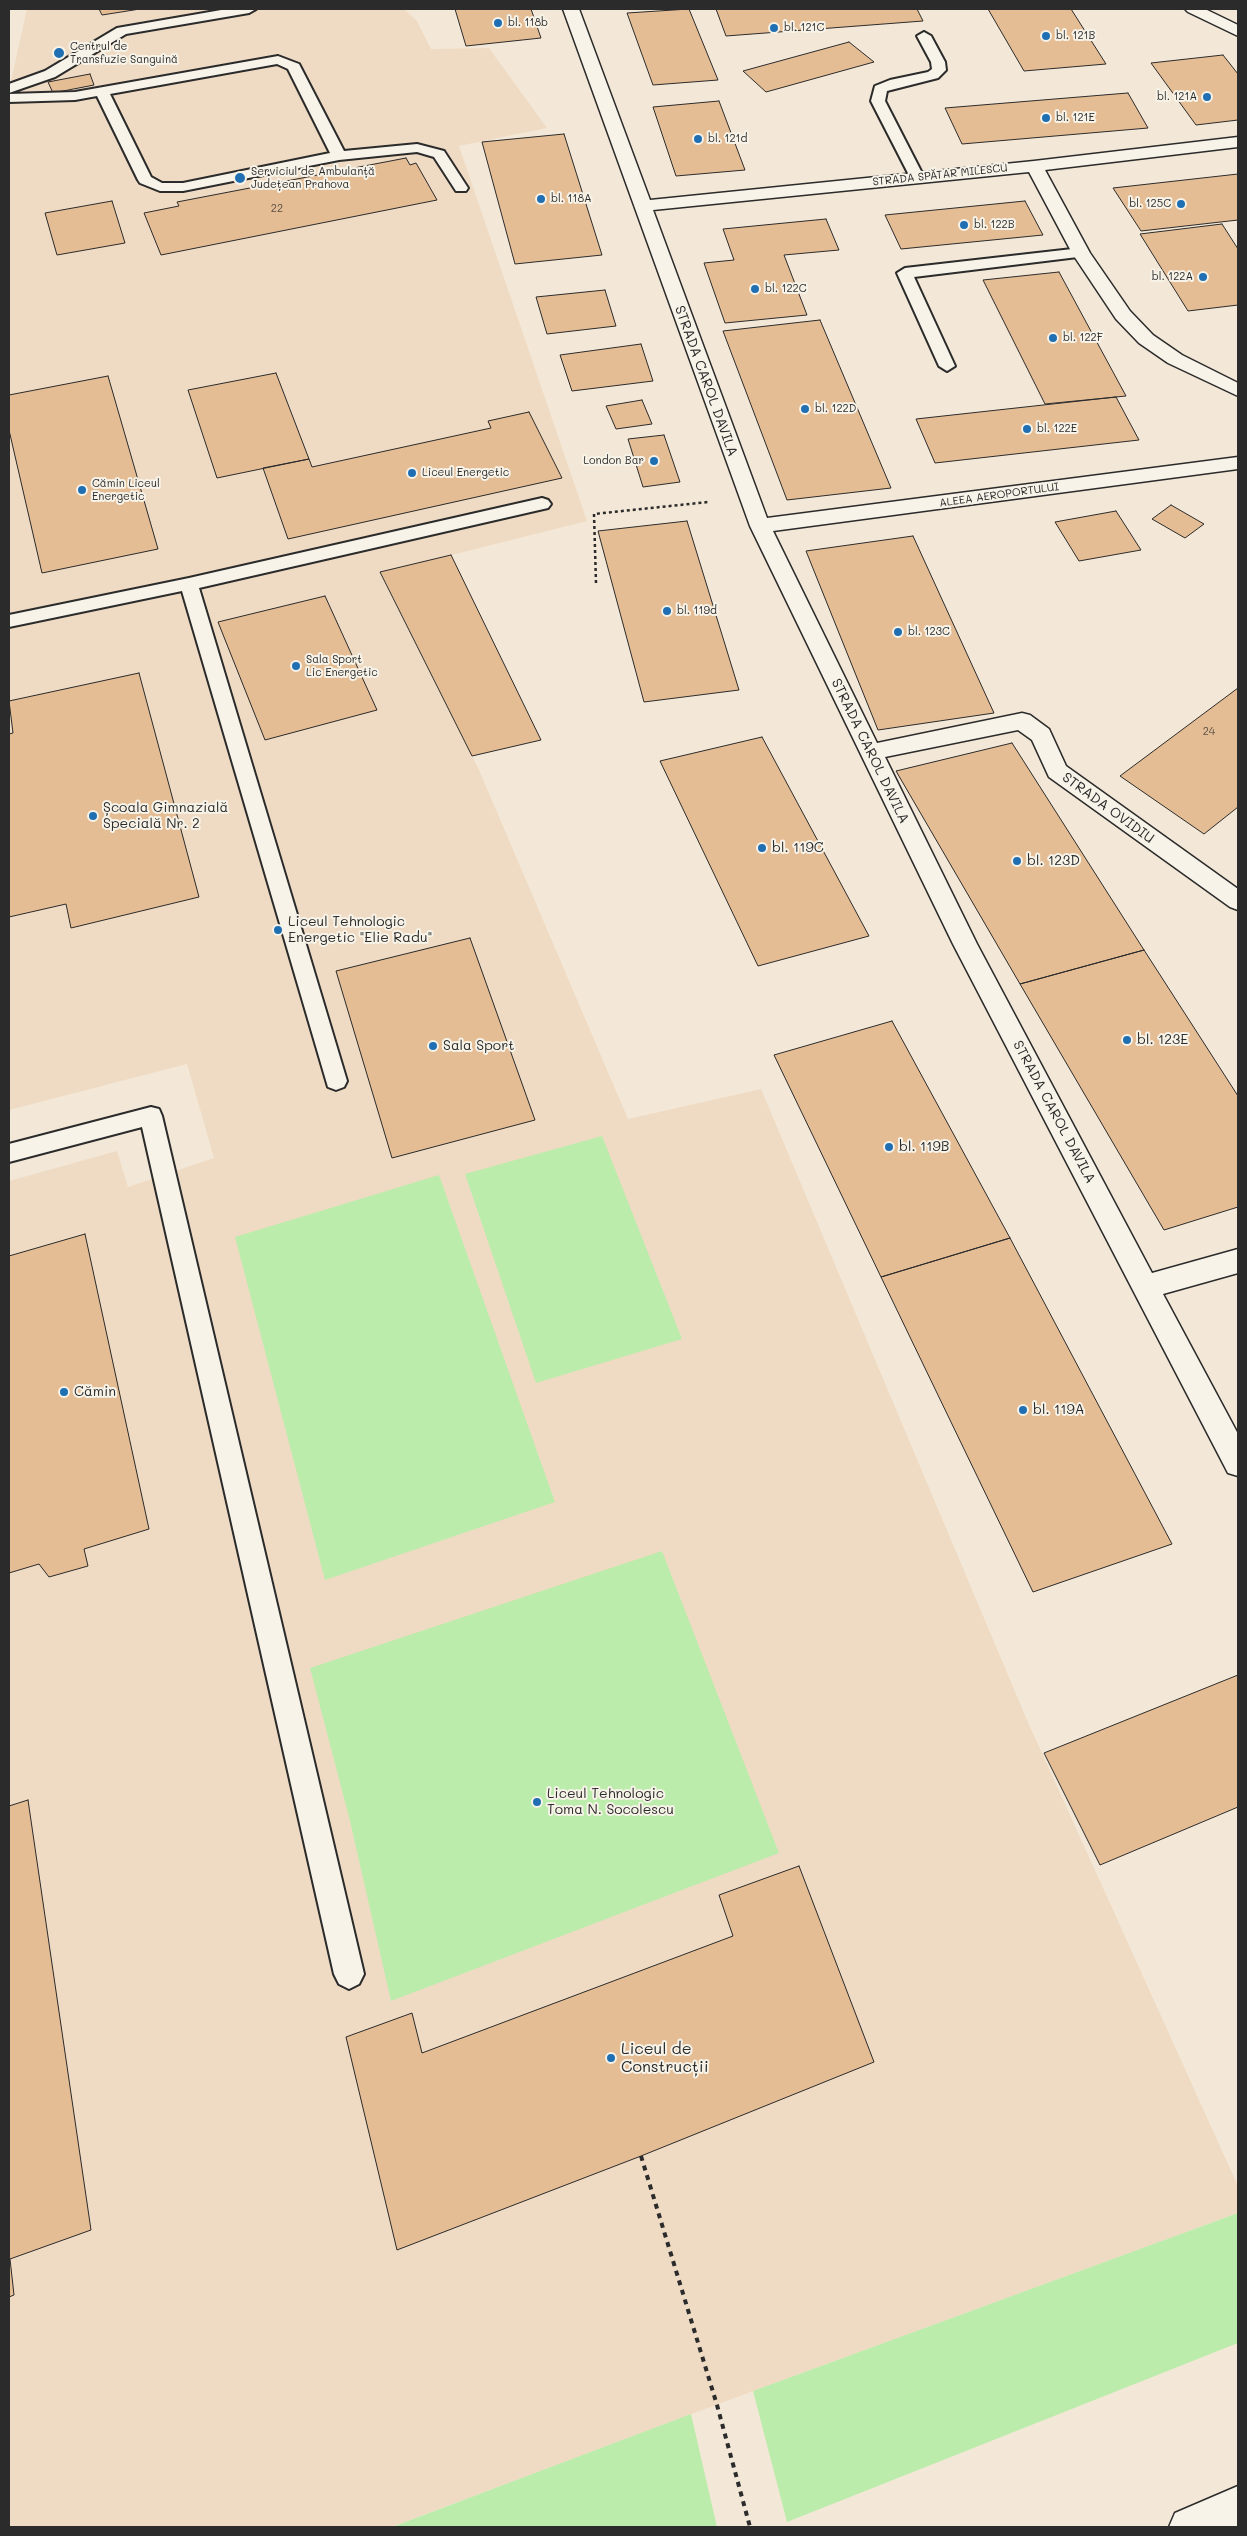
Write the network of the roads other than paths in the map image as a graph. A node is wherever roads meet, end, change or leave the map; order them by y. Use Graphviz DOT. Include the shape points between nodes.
graph roads {
  1 [pos="249,9"];
  2 [pos="571,9"];
  3 [pos="1193,9"];
  4 [pos="1238,31"];
  5 [pos="924,36"];
  6 [pos="9,89"];
  7 [pos="101,91"];
  8 [pos="9,98"];
  9 [pos="1238,142"];
  10 [pos="339,156"];
  11 [pos="1034,166"];
  12 [pos="917,177"];
  13 [pos="461,188"];
  14 [pos="642,206"];
  15 [pos="1081,253"];
  16 [pos="947,366"];
  17 [pos="1238,390"];
  18 [pos="1238,463"];
  19 [pos="542,504"];
  20 [pos="760,526"];
  21 [pos="190,584"];
  22 [pos="9,621"];
  23 [pos="871,752"];
  24 [pos="1238,902"];
  25 [pos="336,1081"];
  26 [pos="9,1153"];
  27 [pos="1238,1261"];
  28 [pos="1145,1287"];
  29 [pos="1238,1463"];
  30 [pos="349,1974"];
  31 [pos="1238,2506"];
  32 [pos="1189,2527"];
  1 -- 6 [label="lane" via="122,31 50,74"];
  2 -- 14 [label="street, STRADA CAROL DAVILA"];
  3 -- 4 [label="street"];
  5 -- 12 [label="lane" via="939,70 933,75 880,89 878,101"];
  7 -- 8 [label="lane" via="75,96"];
  7 -- 10 [label="lane" via="266,61 288,63 294,67"];
  7 -- 10 [label="lane" via="145,180 160,187 183,187"];
  9 -- 11 [label="street, STRADA SPĂTAR MILESCU"];
  10 -- 13 [label="lane" via="418,148 432,150 439,154"];
  11 -- 12 [label="street, STRADA SPĂTAR MILESCU"];
  11 -- 15 [label="street"];
  12 -- 14 [label="street, STRADA SPĂTAR MILESCU"];
  14 -- 20 [label="street, STRADA CAROL DAVILA"];
  15 -- 16 [label="lane" via="905,273"];
  15 -- 17 [label="street" via="1123,315 1146,339 1175,359"];
  18 -- 20 [label="street, ALEEA AEROPORTULUI"];
  19 -- 21 [label="lane"];
  20 -- 23 [label="street, STRADA CAROL DAVILA"];
  21 -- 22 [label="lane"];
  21 -- 25 [label="lane"];
  23 -- 24 [label="street, STRADA OVIDIU" via="1022,721 1041,734 1057,771"];
  23 -- 28 [label="street, STRADA CAROL DAVILA" via="965,944"];
  26 -- 30 [label="lane" via="152,1116"];
  27 -- 28 [label="street"];
  28 -- 29 [label="street, STRADA CAROL DAVILA"];
  31 -- 32 [label="street"];
}
